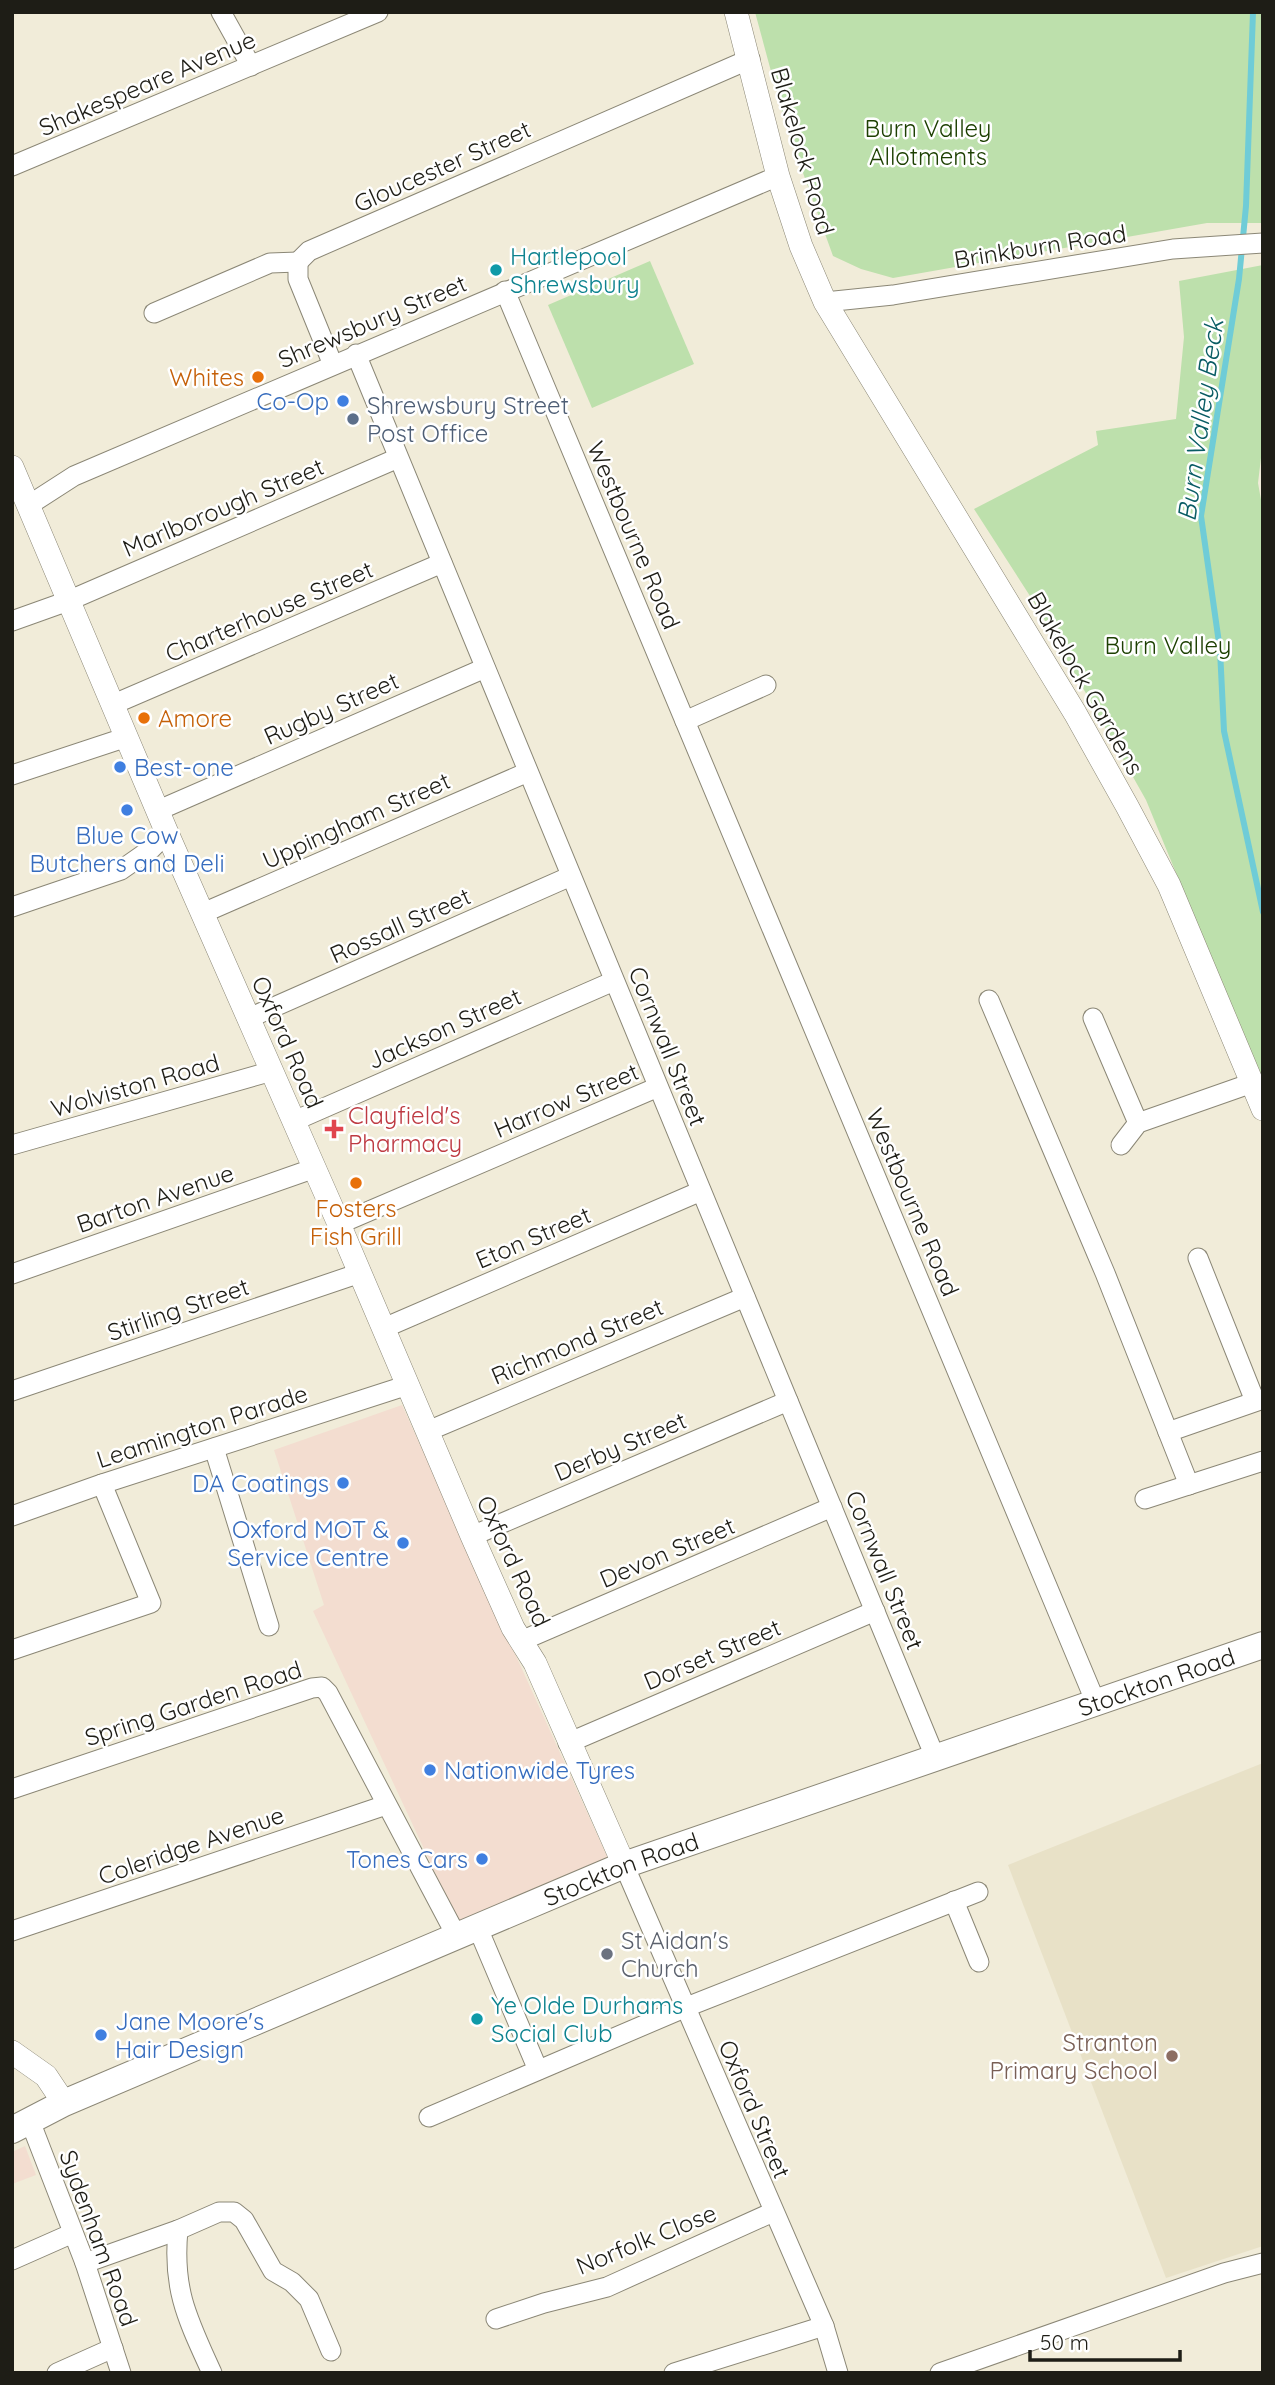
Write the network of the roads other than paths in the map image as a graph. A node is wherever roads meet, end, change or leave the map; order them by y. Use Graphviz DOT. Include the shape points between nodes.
graph roads {
  1 [pos="221,12"];
  2 [pos="378,12"];
  3 [pos="736,12"];
  4 [pos="750,59"];
  5 [pos="251,66"];
  6 [pos="12,166"];
  7 [pos="778,176"];
  8 [pos="1261,243"];
  9 [pos="298,262"];
  10 [pos="505,291"];
  11 [pos="825,302"];
  12 [pos="154,313"];
  13 [pos="356,354"];
  14 [pos="333,365"];
  15 [pos="398,458"];
  16 [pos="12,467"];
  17 [pos="29,505"];
  18 [pos="442,563"];
  19 [pos="68,601"];
  20 [pos="12,621"];
  21 [pos="485,667"];
  22 [pos="766,685"];
  23 [pos="114,704"];
  24 [pos="685,720"];
  25 [pos="127,737"];
  26 [pos="528,772"];
  27 [pos="12,775"];
  28 [pos="159,810"];
  29 [pos="167,833"];
  30 [pos="571,876"];
  31 [pos="12,907"];
  32 [pos="203,913"];
  33 [pos="614,981"];
  34 [pos="989,1000"];
  35 [pos="249,1018"];
  36 [pos="1093,1018"];
  37 [pos="272,1071"];
  38 [pos="1252,1083"];
  39 [pos="658,1087"];
  40 [pos="1263,1109"];
  41 [pos="294,1121"];
  42 [pos="1138,1124"];
  43 [pos="12,1145"];
  44 [pos="1121,1145"];
  45 [pos="315,1168"];
  46 [pos="701,1191"];
  47 [pos="339,1224"];
  48 [pos="1198,1258"];
  49 [pos="360,1273"];
  50 [pos="12,1274"];
  51 [pos="745,1297"];
  52 [pos="384,1328"];
  53 [pos="408,1385"];
  54 [pos="12,1391"];
  55 [pos="1259,1400"];
  56 [pos="788,1401"];
  57 [pos="428,1431"];
  58 [pos="1168,1432"];
  59 [pos="214,1448"];
  60 [pos="1263,1461"];
  61 [pos="102,1484"];
  62 [pos="1189,1485"];
  63 [pos="1145,1499"];
  64 [pos="832,1507"];
  65 [pos="12,1516"];
  66 [pos="472,1536"];
  67 [pos="875,1611"];
  68 [pos="269,1626"];
  69 [pos="521,1641"];
  70 [pos="1263,1645"];
  71 [pos="12,1650"];
  72 [pos="1096,1703"];
  73 [pos="568,1743"];
  74 [pos="935,1757"];
  75 [pos="12,1789"];
  76 [pos="386,1805"];
  77 [pos="624,1865"];
  78 [pos="978,1892"];
  79 [pos="954,1901"];
  80 [pos="467,1930"];
  81 [pos="12,1931"];
  82 [pos="979,1962"];
  83 [pos="684,2008"];
  84 [pos="12,2052"];
  85 [pos="538,2070"];
  86 [pos="64,2104"];
  87 [pos="429,2117"];
  88 [pos="21,2125"];
  89 [pos="773,2212"];
  90 [pos="178,2230"];
  91 [pos="73,2234"];
  92 [pos="12,2260"];
  93 [pos="85,2263"];
  94 [pos="1263,2263"];
  95 [pos="496,2319"];
  96 [pos="824,2326"];
  97 [pos="113,2348"];
  98 [pos="331,2351"];
  99 [pos="211,2371"];
  100 [pos="57,2373"];
  101 [pos="121,2373"];
  102 [pos="674,2373"];
  103 [pos="838,2373"];
  104 [pos="940,2373"];
  1 -- 5 [label="street"];
  2 -- 5 [label="street, Shakespeare Avenue"];
  3 -- 4 [label="street, Blakelock Road"];
  4 -- 7 [label="street, Blakelock Road"];
  4 -- 9 [label="street, Gloucester Street" via="309,251"];
  5 -- 6 [label="street, Shakespeare Avenue"];
  7 -- 10 [label="street, Shrewsbury Street"];
  7 -- 11 [label="street, Blakelock Road"];
  8 -- 11 [label="street, Brinkburn Road" via="1159,251"];
  9 -- 12 [label="street, Gloucester Street" via="270,263"];
  9 -- 14 [label="street" via="298,279"];
  10 -- 13 [label="street, Shrewsbury Street"];
  10 -- 24 [label="street, Westbourne Road"];
  11 -- 38 [label="street, Blakelock Gardens" via="1075,713 1139,828 1169,885"];
  13 -- 14 [label="street, Shrewsbury Street"];
  13 -- 15 [label="street, Cornwall Street"];
  14 -- 17 [label="street, Shrewsbury Street" via="74,476"];
  15 -- 18 [label="street, Cornwall Street"];
  15 -- 19 [label="street, Marlborough Street"];
  16 -- 17 [label="street, Oxford Road"];
  17 -- 19 [label="street, Oxford Road"];
  18 -- 21 [label="street, Cornwall Street"];
  18 -- 23 [label="street, Charterhouse Street"];
  19 -- 20 [label="street, Marlborough Street"];
  19 -- 23 [label="street, Oxford Road"];
  21 -- 26 [label="street, Cornwall Street"];
  21 -- 28 [label="street, Rugby Street"];
  22 -- 24 [label="street"];
  23 -- 25 [label="street, Oxford Road"];
  24 -- 72 [label="street, Westbourne Road"];
  25 -- 27 [label="street"];
  25 -- 28 [label="street, Oxford Road"];
  26 -- 30 [label="street, Cornwall Street"];
  26 -- 32 [label="street, Uppingham Street"];
  28 -- 29 [label="street, Oxford Road"];
  29 -- 31 [label="street" via="121,870"];
  29 -- 32 [label="street, Oxford Road"];
  30 -- 33 [label="street, Cornwall Street"];
  30 -- 35 [label="street, Rossall Street"];
  32 -- 35 [label="street, Oxford Road"];
  33 -- 39 [label="street, Cornwall Street"];
  33 -- 41 [label="street, Jackson Street"];
  34 -- 58 [label="street"];
  35 -- 37 [label="street, Oxford Road"];
  36 -- 42 [label="street"];
  37 -- 41 [label="street, Oxford Road"];
  37 -- 43 [label="street, Wolviston Road"];
  38 -- 40 [label="street, Blakelock Gardens"];
  38 -- 42 [label="street"];
  39 -- 46 [label="street, Cornwall Street"];
  39 -- 47 [label="street, Harrow Street"];
  41 -- 45 [label="street, Oxford Road"];
  42 -- 44 [label="street"];
  45 -- 47 [label="street, Oxford Road"];
  45 -- 50 [label="street, Barton Avenue"];
  46 -- 51 [label="street, Cornwall Street"];
  46 -- 52 [label="street, Eton Street"];
  47 -- 49 [label="street, Oxford Road"];
  48 -- 55 [label="street"];
  49 -- 52 [label="street, Oxford Road"];
  49 -- 54 [label="street, Stirling Street"];
  51 -- 56 [label="street, Cornwall Street"];
  51 -- 57 [label="street, Richmond Street"];
  52 -- 53 [label="street, Oxford Road"];
  53 -- 57 [label="street, Oxford Road"];
  53 -- 59 [label="street, Leamington Parade"];
  55 -- 58 [label="street"];
  56 -- 64 [label="street, Cornwall Street"];
  56 -- 66 [label="street, Derby Street"];
  57 -- 66 [label="street, Oxford Road"];
  58 -- 62 [label="street"];
  59 -- 61 [label="street, Leamington Parade"];
  59 -- 68 [label="street"];
  60 -- 62 [label="street"];
  61 -- 65 [label="street, Leamington Parade"];
  61 -- 71 [label="street" via="151,1603"];
  62 -- 63 [label="street"];
  64 -- 67 [label="street, Cornwall Street"];
  64 -- 69 [label="street, Devon Street"];
  66 -- 69 [label="street, Oxford Road"];
  67 -- 73 [label="street, Dorset Street"];
  67 -- 74 [label="street, Cornwall Street"];
  69 -- 73 [label="street, Oxford Road" via="535,1663"];
  70 -- 72 [label="main road, Stockton Road"];
  72 -- 74 [label="main road, Stockton Road"];
  73 -- 77 [label="street, Oxford Road"];
  74 -- 77 [label="main road, Stockton Road"];
  75 -- 76 [label="street, Spring Garden Road" via="322,1687"];
  76 -- 80 [label="street, Spring Garden Road"];
  76 -- 81 [label="street, Coleridge Avenue"];
  77 -- 80 [label="main road, Stockton Road"];
  77 -- 83 [label="street, Oxford Street"];
  78 -- 79 [label="street"];
  79 -- 82 [label="street"];
  79 -- 83 [label="street"];
  80 -- 85 [label="street, Spring Garden Road"];
  80 -- 86 [label="main road, Stockton Road"];
  83 -- 85 [label="street"];
  83 -- 89 [label="street, Oxford Street"];
  84 -- 86 [label="street" via="46,2076"];
  85 -- 87 [label="street"];
  86 -- 88 [label="main road, Stockton Road"];
  88 -- 91 [label="street, Sydenham Road"];
  89 -- 95 [label="street, Norfolk Close" via="607,2287"];
  89 -- 96 [label="street, Oxford Street"];
  90 -- 93 [label="street"];
  90 -- 98 [label="street" via="219,2212 234,2212 244,2220 273,2271 309,2299"];
  90 -- 99 [label="street" via="178,2279 184,2310"];
  91 -- 92 [label="street"];
  91 -- 93 [label="street, Sydenham Road"];
  93 -- 97 [label="street, Sydenham Road"];
  94 -- 104 [label="street"];
  96 -- 102 [label="street"];
  96 -- 103 [label="street, Oxford Street"];
  97 -- 100 [label="street"];
  97 -- 101 [label="street, Sydenham Road"];
}
